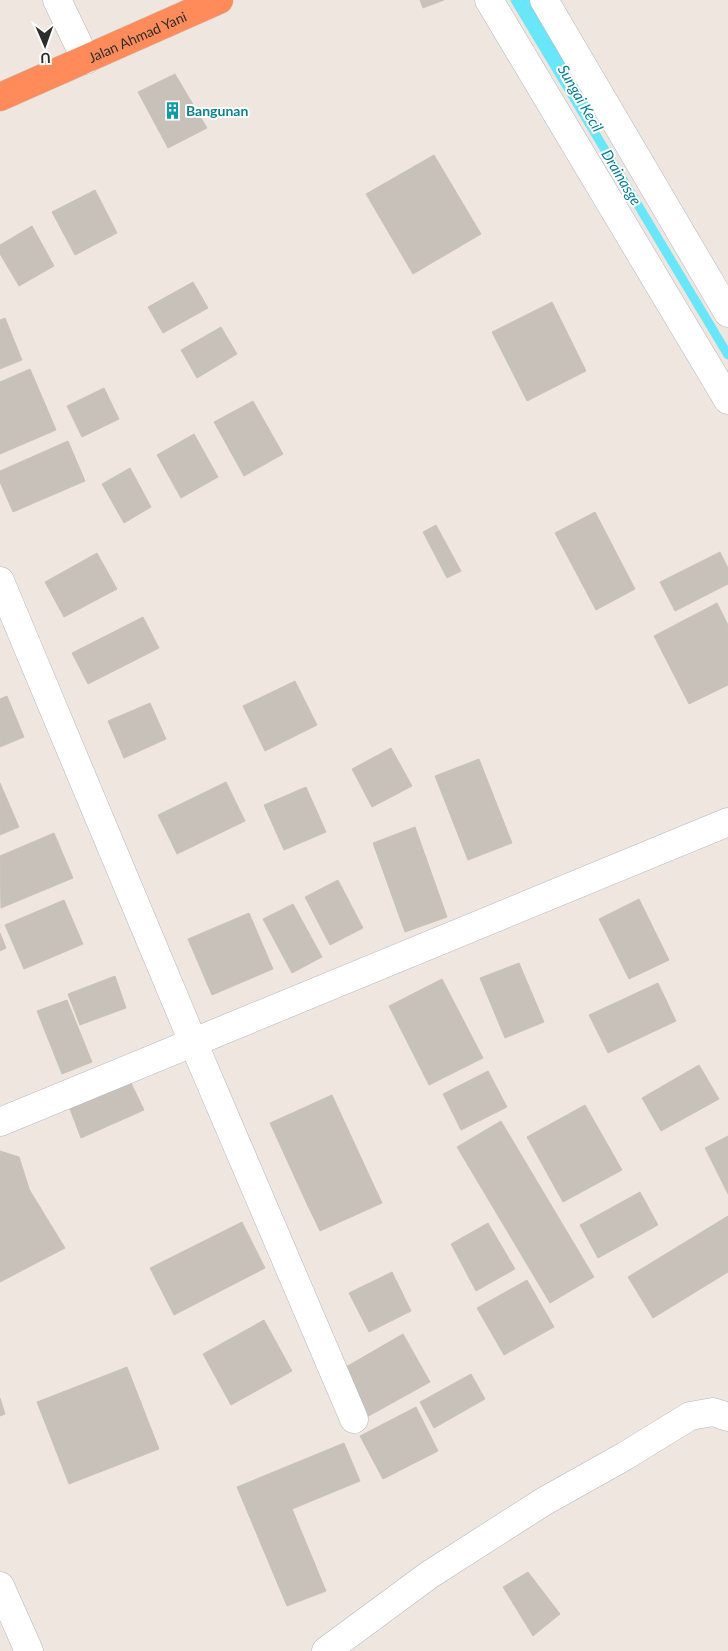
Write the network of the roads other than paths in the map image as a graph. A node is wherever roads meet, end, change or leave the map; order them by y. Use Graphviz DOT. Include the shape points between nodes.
graph roads {
  1 [pos="57,0"];
  2 [pos="219,0"];
  3 [pos="489,0"];
  4 [pos="544,0"];
  5 [pos="86,60"];
  6 [pos="0,97"];
  7 [pos="728,313"];
  8 [pos="728,400"];
  9 [pos="0,581"];
  10 [pos="728,822"];
  11 [pos="193,1042"];
  12 [pos="0,1122"];
  13 [pos="728,1417"];
  14 [pos="354,1418"];
  15 [pos="0,1586"];
  16 [pos="29,1651"];
  17 [pos="326,1651"];
  1 -- 5 [label="street"];
  2 -- 5 [label="highway, Jalan Ahmad Yani"];
  3 -- 8 [label="street"];
  4 -- 7 [label="street"];
  5 -- 6 [label="highway, Jalan Ahmad Yani"];
  9 -- 11 [label="street"];
  10 -- 11 [label="street"];
  11 -- 12 [label="street"];
  11 -- 14 [label="street"];
  13 -- 17 [label="street" via="713,1412 690,1416 543,1502 429,1575"];
  15 -- 16 [label="street"];
}
